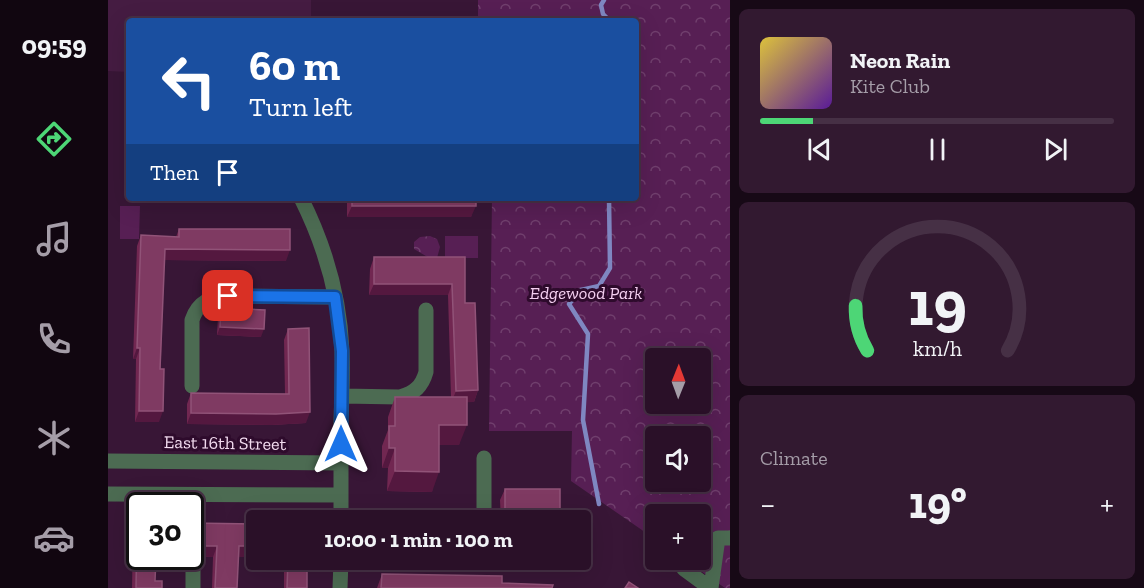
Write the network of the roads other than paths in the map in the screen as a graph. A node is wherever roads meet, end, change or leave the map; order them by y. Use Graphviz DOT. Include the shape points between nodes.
graph roads {
  1 [pos="302,201"];
  2 [pos="335,297"];
  3 [pos="426,310"];
  4 [pos="192,386"];
  5 [pos="342,396"];
  6 [pos="484,458"];
  7 [pos="108,461"];
  8 [pos="341,463"];
  9 [pos="108,494"];
  10 [pos="341,495"];
  11 [pos="341,510"];
  12 [pos="484,510"];
  13 [pos="730,538"];
  14 [pos="193,570"];
  15 [pos="340,570"];
  16 [pos="685,570"];
  17 [pos="193,588"];
  18 [pos="340,588"];
  19 [pos="711,588"];
  1 -- 2 [label="street" via="324,251"];
  2 -- 4 [label="street" via="228,296 203,302 192,320"];
  2 -- 5 [label="street" via="342,351"];
  3 -- 5 [label="street" via="426,372 417,389 400,397"];
  5 -- 8 [label="street"];
  6 -- 12 [label="street"];
  7 -- 8 [label="street, East 16th Street"];
  8 -- 10 [label="street"];
  9 -- 10 [label="street"];
  10 -- 11 [label="street"];
  13 -- 19 [label="street" via="717,538"];
  14 -- 17 [label="street"];
  15 -- 18 [label="street"];
  16 -- 19 [label="street"];
}
